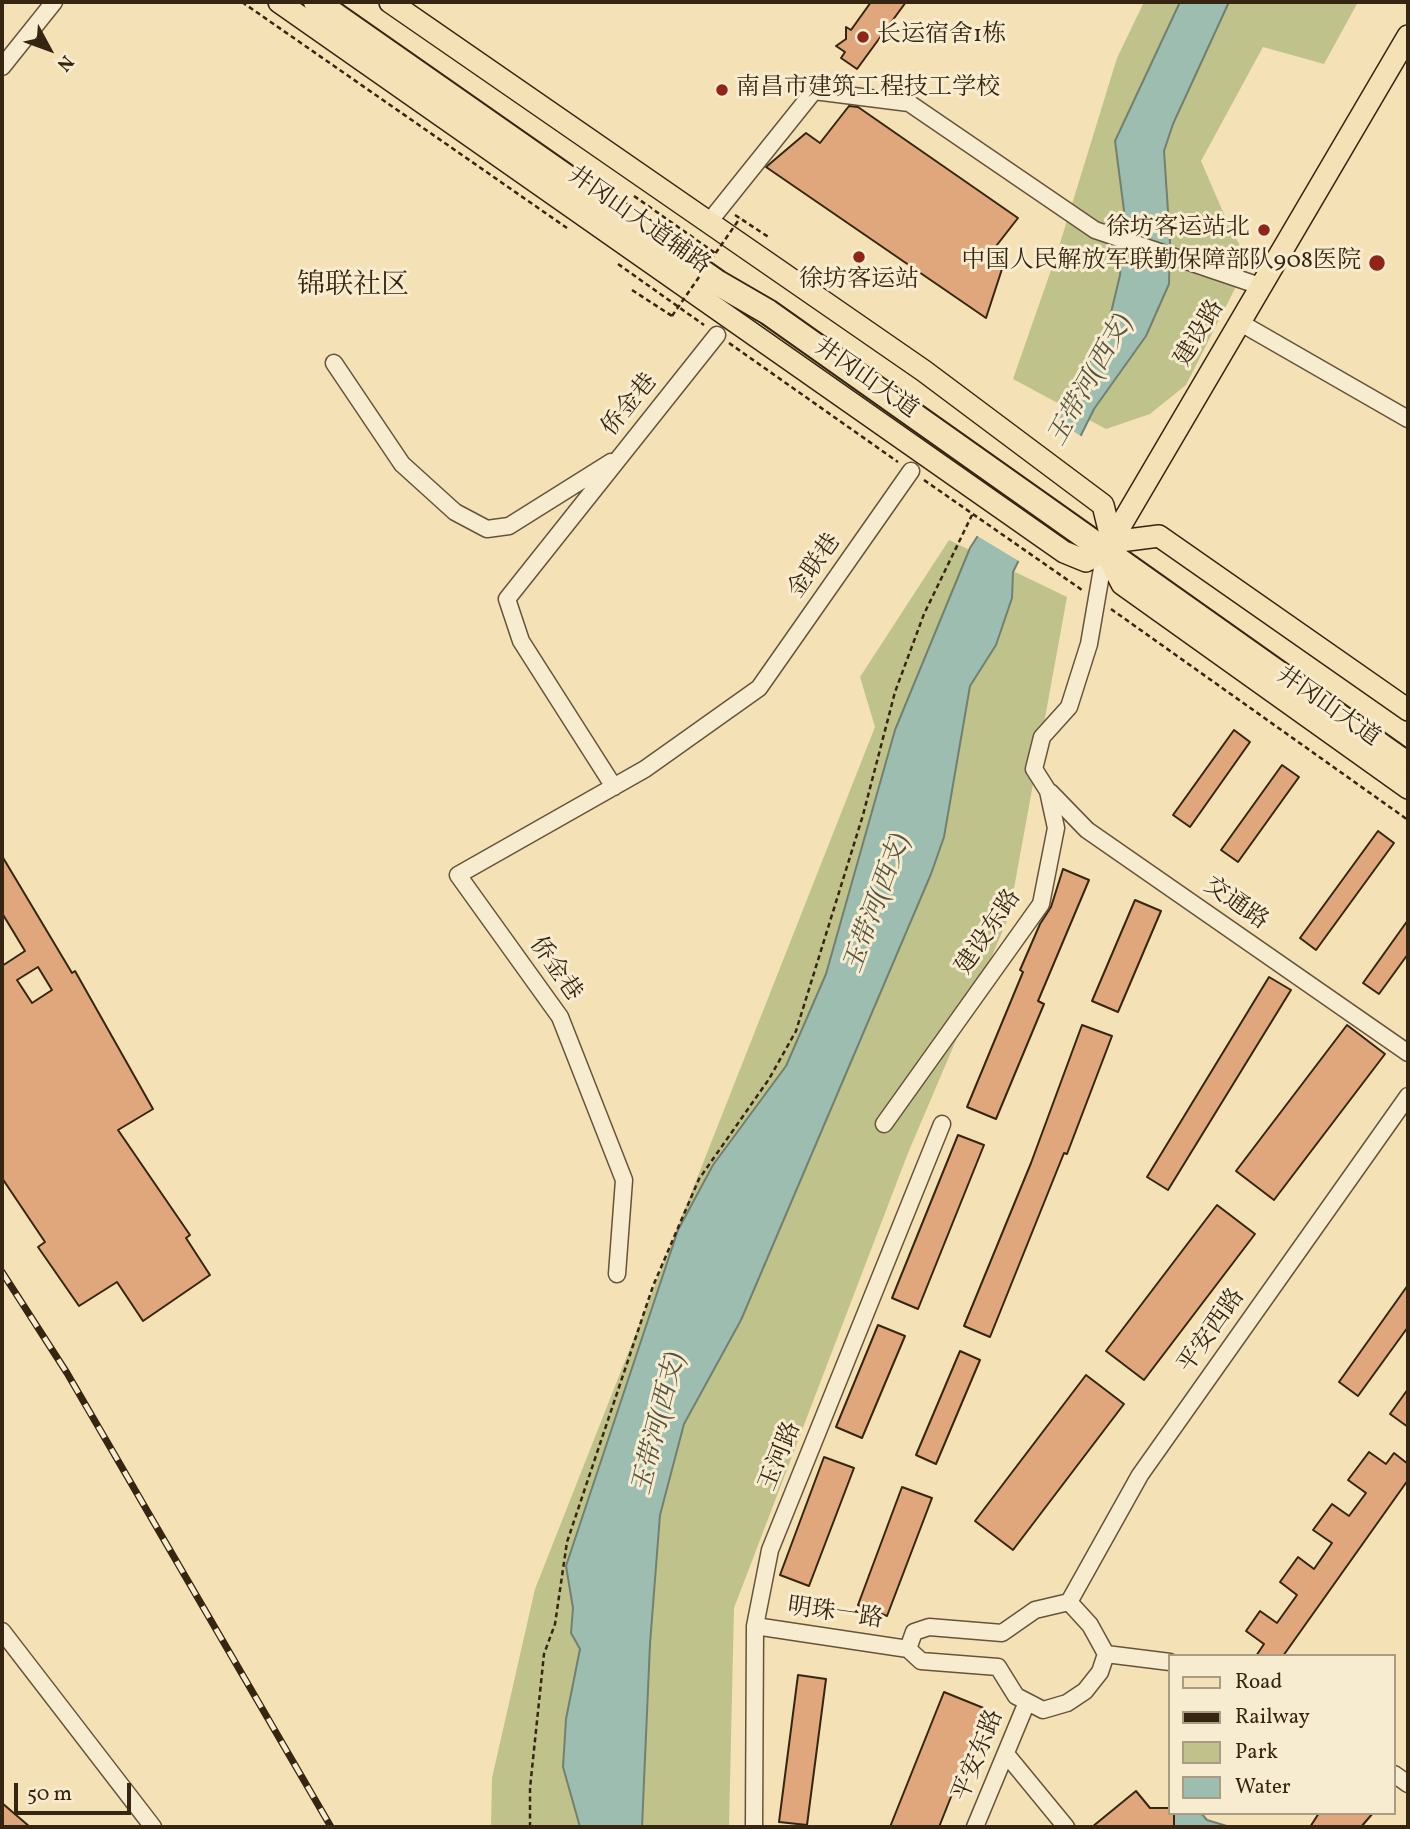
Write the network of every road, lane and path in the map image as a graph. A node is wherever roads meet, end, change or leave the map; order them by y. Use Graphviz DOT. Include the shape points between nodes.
graph roads {
  1 [pos="54,2"];
  2 [pos="242,2"];
  3 [pos="279,2"];
  4 [pos="316,2"];
  5 [pos="339,2"];
  6 [pos="390,2"];
  7 [pos="1408,36"];
  8 [pos="2,67"];
  9 [pos="634,196"];
  10 [pos="718,216"];
  11 [pos="740,218"];
  12 [pos="572,231"];
  13 [pos="770,238"];
  14 [pos="715,253"];
  15 [pos="617,263"];
  16 [pos="1260,286"];
  17 [pos="632,290"];
  18 [pos="1239,322"];
  19 [pos="718,335"];
  20 [pos="334,363"];
  21 [pos="1408,419"];
  22 [pos="622,455"];
  23 [pos="1001,467"];
  24 [pos="911,471"];
  25 [pos="972,515"];
  26 [pos="1109,547"];
  27 [pos="1097,599"];
  28 [pos="759,688"];
  29 [pos="1408,710"];
  30 [pos="1408,747"];
  31 [pos="1408,765"];
  32 [pos="1044,784"];
  33 [pos="614,787"];
  34 [pos="1408,788"];
  35 [pos="1408,820"];
  36 [pos="1408,1053"];
  37 [pos="1408,1097"];
  38 [pos="884,1124"];
  39 [pos="942,1124"];
  40 [pos="617,1274"];
  41 [pos="1069,1602"];
  42 [pos="755,1626"];
  43 [pos="2,1631"];
  44 [pos="908,1649"];
  45 [pos="1107,1654"];
  46 [pos="1168,1662"];
  47 [pos="1027,1702"];
  48 [pos="1006,1754"];
  49 [pos="153,1827"];
  50 [pos="530,1827"];
  51 [pos="754,1827"];
  52 [pos="975,1827"];
  53 [pos="1066,1827"];
  1 -- 8 [label="street"];
  2 -- 12 [label="path"];
  3 -- 26 [label="main road, 井冈山大道辅路" via="1064,552 1086,561"];
  4 -- 23 [label="highway, 井冈山大道" via="707,275"];
  5 -- 23 [label="highway, 井冈山大道" via="679,242 727,269"];
  6 -- 10 [label="main road, 井冈山大道辅路"];
  7 -- 16 [label="main road, 建设路"];
  9 -- 14 [label="path"];
  10 -- 11 [label="path"];
  10 -- 16 [label="street" via="814,91 909,103 1103,233"];
  10 -- 26 [label="main road, 井冈山大道辅路" via="1103,505"];
  11 -- 13 [label="path"];
  11 -- 14 [label="path, bridge"];
  14 -- 17 [label="path, bridge" via="672,316"];
  15 -- 19 [label="path"];
  16 -- 18 [label="main road, 建设路"];
  18 -- 21 [label="street"];
  18 -- 26 [label="main road, 建设路"];
  19 -- 22 [label="street, 侨金巷"];
  19 -- 24 [label="path"];
  20 -- 22 [label="street" via="402,464 455,512 488,529 509,526"];
  22 -- 33 [label="street, 侨金巷" via="507,599 521,640"];
  23 -- 26 [label="highway, 井冈山大道"];
  24 -- 25 [label="path"];
  24 -- 28 [label="street, 金联巷"];
  25 -- 27 [label="path"];
  25 -- 50 [label="path" via="924,614 895,692 863,815 796,1031 769,1079 699,1179 653,1286 575,1517 555,1624 544,1654"];
  26 -- 27 [label="street, 建设东路"];
  26 -- 29 [label="main road" via="1159,536"];
  26 -- 30 [label="highway, 井冈山大道"];
  26 -- 31 [label="highway, 井冈山大道"];
  26 -- 34 [label="main road" via="1122,584"];
  27 -- 32 [label="street, 建设东路" via="1089,644 1069,707 1042,737 1034,769"];
  27 -- 35 [label="path"];
  28 -- 33 [label="street, 侨金巷"];
  32 -- 36 [label="street, 交通路" via="1087,830"];
  32 -- 38 [label="street, 建设东路" via="1056,828 1041,904"];
  33 -- 40 [label="street, 侨金巷" via="458,875 560,1017 624,1180"];
  37 -- 41 [label="street, 平安西路" via="1140,1475"];
  39 -- 42 [label="street, 玉河路" via="770,1550"];
  41 -- 44 [label="street, 明珠一路" via="1034,1609 1002,1633 929,1627 914,1632"];
  41 -- 45 [label="street"];
  42 -- 44 [label="street, 明珠一路"];
  42 -- 51 [label="street, 玉河路"];
  43 -- 49 [label="street"];
  44 -- 47 [label="street, 明珠一路" via="921,1661 998,1667 1016,1696"];
  45 -- 46 [label="street"];
  45 -- 47 [label="street" via="1085,1691 1067,1703 1043,1710"];
  47 -- 48 [label="street, 平安东路"];
  48 -- 52 [label="street, 平安东路"];
  48 -- 53 [label="street"];
}
